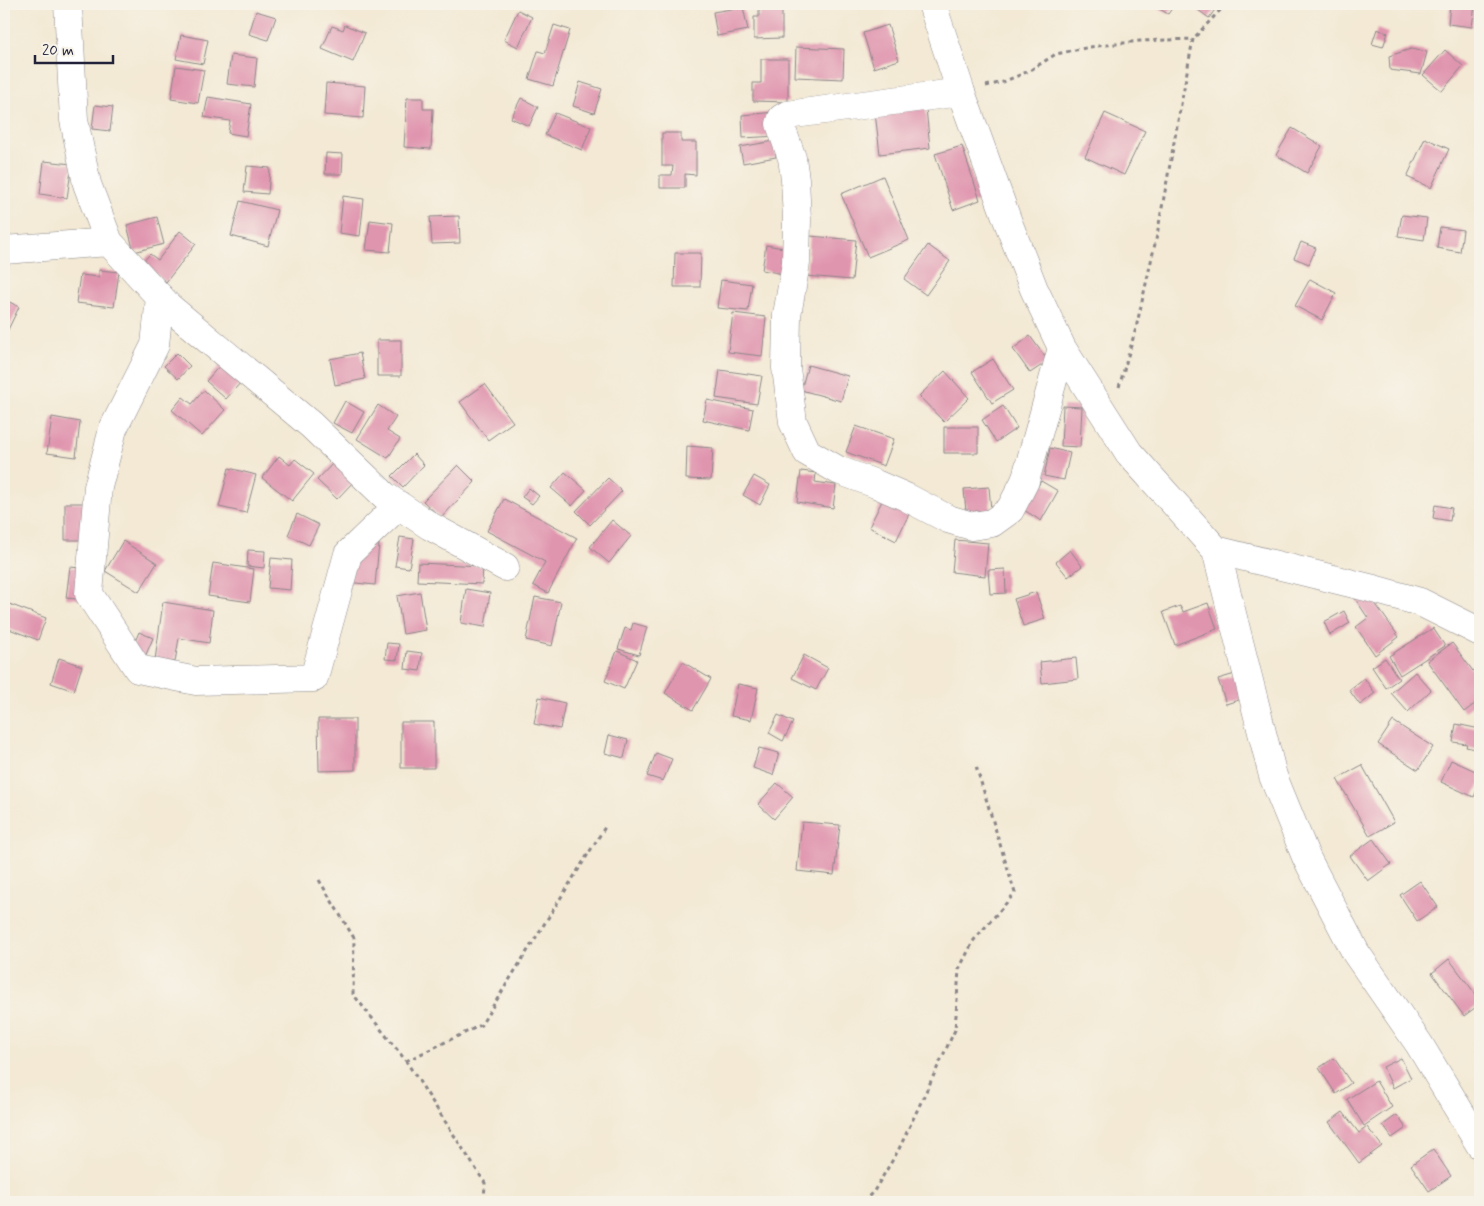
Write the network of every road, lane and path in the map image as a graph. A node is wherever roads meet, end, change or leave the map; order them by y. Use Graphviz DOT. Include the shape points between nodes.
graph roads {
  1 [pos="68,4"];
  2 [pos="932,4"];
  3 [pos="1226,4"];
  4 [pos="1193,40"];
  5 [pos="961,92"];
  6 [pos="109,242"];
  7 [pos="4,250"];
  8 [pos="160,296"];
  9 [pos="1062,348"];
  10 [pos="1108,423"];
  11 [pos="399,506"];
  12 [pos="1216,550"];
  13 [pos="505,567"];
  14 [pos="1478,623"];
  15 [pos="976,766"];
  16 [pos="605,826"];
  17 [pos="319,880"];
  18 [pos="406,1061"];
  19 [pos="1480,1145"];
  20 [pos="484,1202"];
  21 [pos="863,1202"];
  1 -- 6 [label="street" via="74,120 87,184"];
  2 -- 5 [label="street"];
  3 -- 4 [label="path"];
  4 -- 5 [label="path" via="1132,42 1056,54 1003,82"];
  4 -- 10 [label="path" via="1136,328"];
  5 -- 9 [label="street" via="1034,289"];
  5 -- 9 [label="street" via="782,118 780,124 796,179 796,263 786,350 792,422 807,452 838,470 906,497 948,519 972,526 992,523 1010,510 1025,481"];
  6 -- 7 [label="street"];
  6 -- 8 [label="street"];
  8 -- 11 [label="street" via="169,307 311,425"];
  8 -- 11 [label="street" via="155,345 113,429 98,487 89,594 138,669 196,681 314,678 348,554"];
  9 -- 10 [label="street"];
  10 -- 12 [label="street" via="1128,453"];
  11 -- 13 [label="street"];
  12 -- 14 [label="street" via="1370,588"];
  12 -- 19 [label="street" via="1273,776 1306,857 1356,953 1419,1044"];
  15 -- 21 [label="path" via="1015,893 974,940 958,969 956,1030 898,1151 874,1191"];
  16 -- 18 [label="path" via="480,1025"];
  17 -- 18 [label="path" via="354,938 353,994"];
  18 -- 20 [label="path" via="485,1183"];
}
